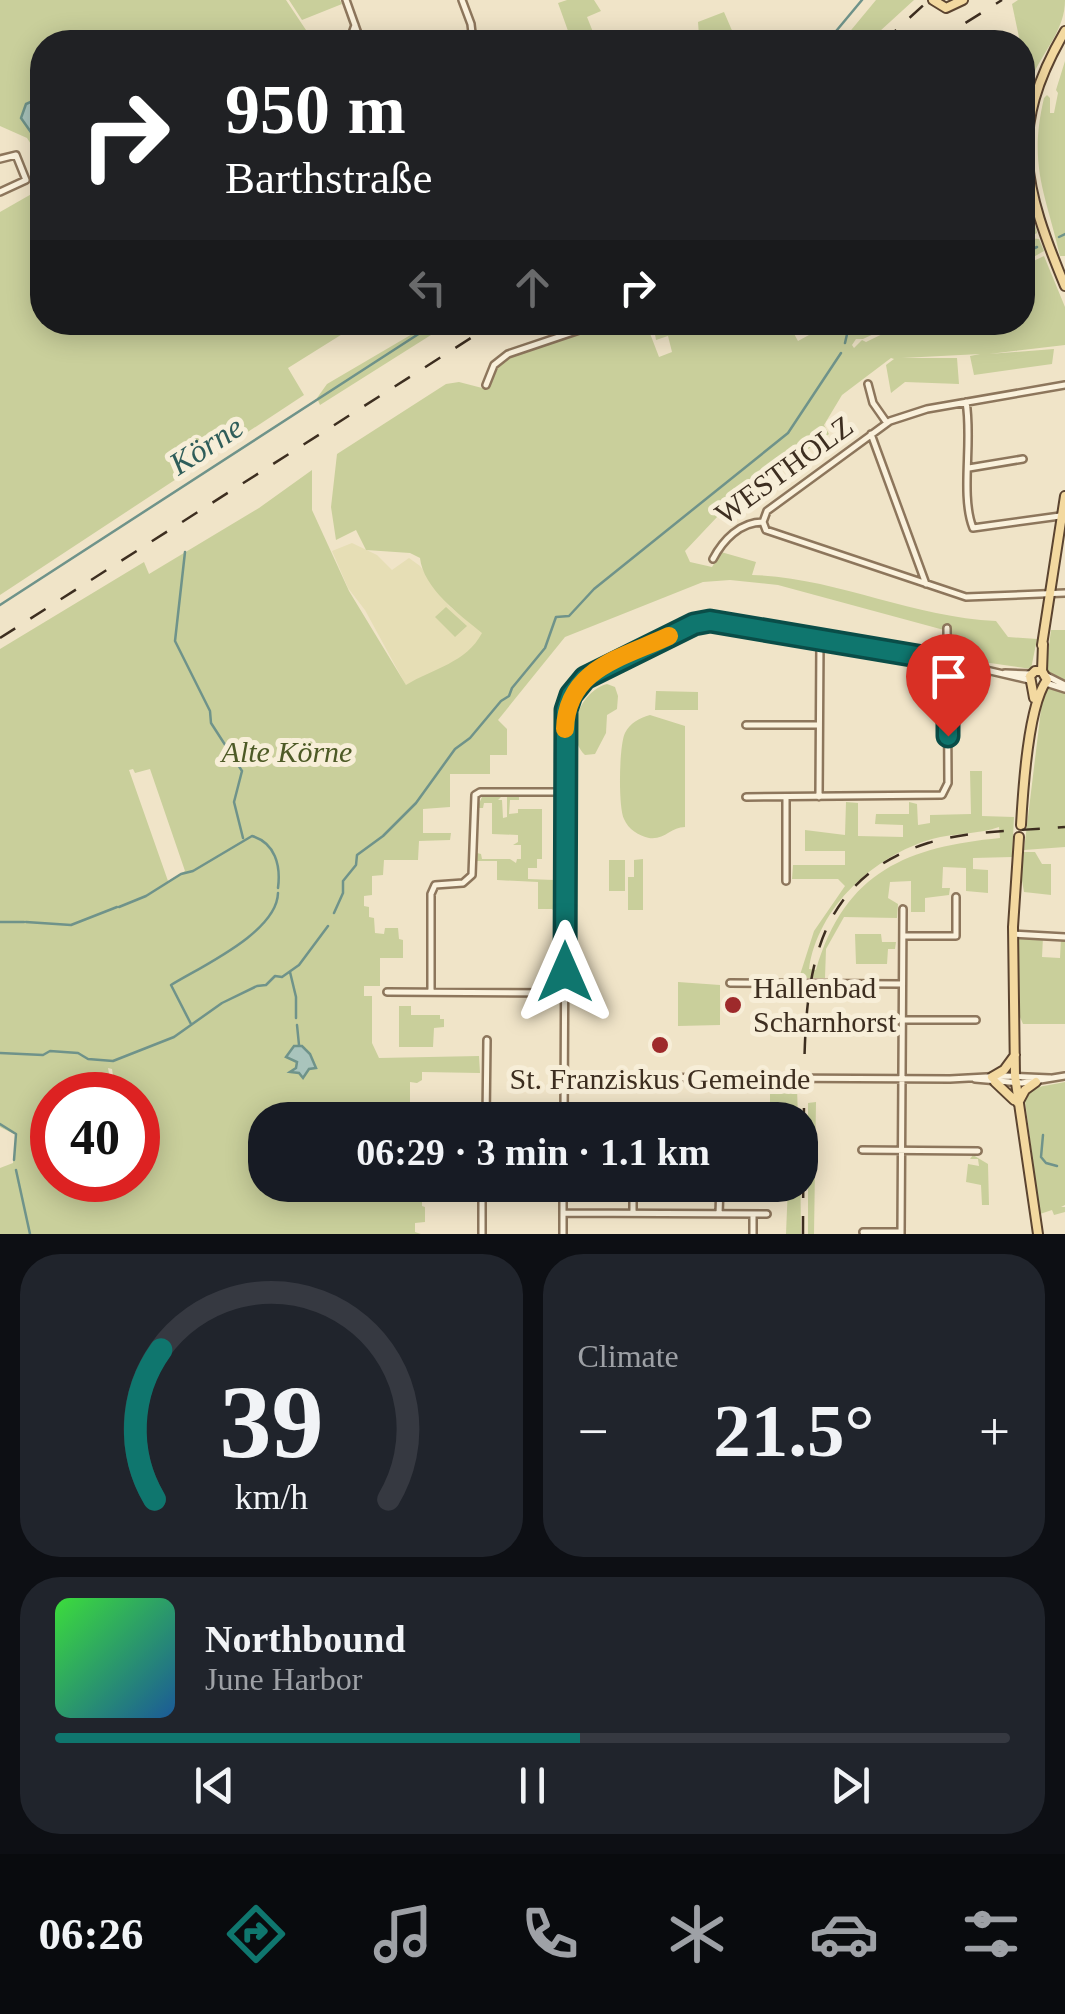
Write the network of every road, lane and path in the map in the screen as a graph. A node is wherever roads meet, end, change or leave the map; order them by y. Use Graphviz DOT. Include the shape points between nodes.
graph roads {
  1 [pos="346,0"];
  2 [pos="462,0"];
  3 [pos="933,0"];
  4 [pos="963,0"];
  5 [pos="355,24"];
  6 [pos="353,30"];
  7 [pos="357,30"];
  8 [pos="472,30"];
  9 [pos="1065,31"];
  10 [pos="1035,100"];
  11 [pos="0,159"];
  12 [pos="0,192"];
  13 [pos="1035,210"];
  14 [pos="1065,286"];
  15 [pos="564,335"];
  16 [pos="868,384"];
  17 [pos="486,385"];
  18 [pos="1065,386"];
  19 [pos="966,402"];
  20 [pos="887,423"];
  21 [pos="871,434"];
  22 [pos="1023,459"];
  23 [pos="969,468"];
  24 [pos="1065,496"];
  25 [pos="1062,516"];
  26 [pos="762,522"];
  27 [pos="713,558"];
  28 [pos="926,584"];
  29 [pos="1050,594"];
  30 [pos="1065,594"];
  31 [pos="947,628"];
  32 [pos="820,639"];
  33 [pos="948,662"];
  34 [pos="1038,678"];
  35 [pos="1065,687"];
  36 [pos="746,725"];
  37 [pos="820,726"];
  38 [pos="566,792"];
  39 [pos="746,796"];
  40 [pos="786,797"];
  41 [pos="819,797"];
  42 [pos="1021,825"];
  43 [pos="1020,837"];
  44 [pos="786,881"];
  45 [pos="956,897"];
  46 [pos="903,909"];
  47 [pos="1013,934"];
  48 [pos="902,936"];
  49 [pos="1065,936"];
  50 [pos="730,983"];
  51 [pos="902,984"];
  52 [pos="387,992"];
  53 [pos="431,992"];
  54 [pos="564,993"];
  55 [pos="902,1020"];
  56 [pos="976,1020"];
  57 [pos="487,1040"];
  58 [pos="1015,1055"];
  59 [pos="1065,1076"];
  60 [pos="566,1077"];
  61 [pos="1050,1078"];
  62 [pos="902,1079"];
  63 [pos="994,1079"];
  64 [pos="1015,1079"];
  65 [pos="1036,1082"];
  66 [pos="486,1102"];
  67 [pos="565,1102"];
  68 [pos="1018,1104"];
  69 [pos="862,1150"];
  70 [pos="902,1151"];
  71 [pos="978,1151"];
  72 [pos="482,1202"];
  73 [pos="563,1202"];
  74 [pos="633,1202"];
  75 [pos="719,1202"];
  76 [pos="563,1213"];
  77 [pos="633,1213"];
  78 [pos="719,1214"];
  79 [pos="754,1214"];
  80 [pos="767,1214"];
  81 [pos="863,1232"];
  82 [pos="901,1233"];
  83 [pos="482,1234"];
  84 [pos="563,1234"];
  85 [pos="753,1234"];
  86 [pos="1038,1234"];
  1 -- 5 [label="street"];
  2 -- 8 [label="street"];
  3 -- 4 [label="main road" via="946,8"];
  5 -- 6 [label="street"];
  5 -- 7 [label="street"];
  9 -- 10 [label="main road"];
  11 -- 12 [label="street" via="16,156 26,180"];
  13 -- 14 [label="main road"];
  15 -- 17 [label="street" via="508,354 494,365"];
  16 -- 20 [label="street, WESTHOLZ"];
  18 -- 19 [label="street, WESTHOLZ"];
  19 -- 20 [label="street, WESTHOLZ"];
  19 -- 23 [label="street"];
  20 -- 21 [label="street, WESTHOLZ"];
  21 -- 26 [label="street, WESTHOLZ" via="767,511"];
  21 -- 28 [label="street"];
  22 -- 23 [label="street"];
  23 -- 25 [label="street" via="972,527"];
  24 -- 25 [label="main road"];
  25 -- 29 [label="main road"];
  26 -- 27 [label="street, WESTHOLZ" via="730,536"];
  26 -- 28 [label="street" via="766,530"];
  28 -- 29 [label="street" via="966,596"];
  29 -- 30 [label="street"];
  29 -- 34 [label="main road"];
  31 -- 33 [label="street"];
  32 -- 33 [label="street"];
  32 -- 37 [label="street"];
  32 -- 38 [label="street" via="705,622 597,670 576,687 566,710"];
  33 -- 34 [label="street"];
  33 -- 41 [label="street" via="948,783 942,795"];
  34 -- 35 [label="street"];
  34 -- 42 [label="main road"];
  36 -- 37 [label="street"];
  37 -- 41 [label="street"];
  38 -- 53 [label="street" via="475,794 472,875 463,883 435,885 431,894"];
  38 -- 54 [label="street"];
  39 -- 40 [label="street"];
  40 -- 41 [label="street"];
  40 -- 44 [label="street"];
  43 -- 47 [label="main road"];
  45 -- 48 [label="street" via="956,936"];
  46 -- 48 [label="street"];
  47 -- 49 [label="street"];
  47 -- 58 [label="main road"];
  48 -- 51 [label="street"];
  50 -- 51 [label="street"];
  51 -- 55 [label="street"];
  52 -- 53 [label="street"];
  53 -- 54 [label="street"];
  54 -- 60 [label="street"];
  55 -- 56 [label="street"];
  55 -- 62 [label="street"];
  57 -- 66 [label="street"];
  58 -- 63 [label="main road"];
  58 -- 64 [label="main road"];
  59 -- 61 [label="street"];
  60 -- 62 [label="street"];
  60 -- 67 [label="street"];
  61 -- 64 [label="street"];
  61 -- 65 [label="street"];
  62 -- 63 [label="street"];
  62 -- 70 [label="street"];
  63 -- 64 [label="street"];
  63 -- 68 [label="main road"];
  64 -- 65 [label="street"];
  64 -- 68 [label="main road"];
  65 -- 68 [label="main road"];
  68 -- 86 [label="main road"];
  69 -- 70 [label="street"];
  70 -- 71 [label="street"];
  70 -- 82 [label="street"];
  72 -- 83 [label="street"];
  73 -- 76 [label="street"];
  74 -- 77 [label="street"];
  75 -- 78 [label="street"];
  76 -- 77 [label="street"];
  76 -- 84 [label="street"];
  77 -- 78 [label="street"];
  78 -- 79 [label="street"];
  79 -- 80 [label="street"];
  79 -- 85 [label="street"];
  81 -- 82 [label="street"];
}
